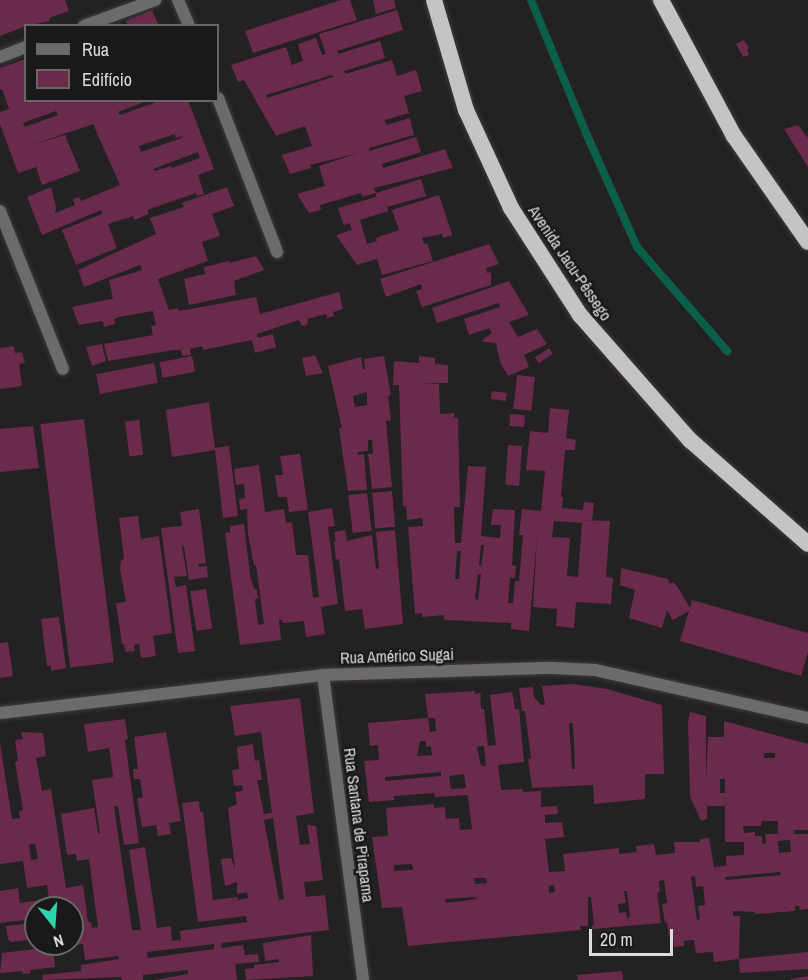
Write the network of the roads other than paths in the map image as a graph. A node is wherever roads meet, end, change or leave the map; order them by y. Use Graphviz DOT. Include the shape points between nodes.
graph roads {
  1 [pos="155,0"];
  2 [pos="178,0"];
  3 [pos="434,0"];
  4 [pos="661,0"];
  5 [pos="89,24"];
  6 [pos="188,24"];
  7 [pos="24,48"];
  8 [pos="0,57"];
  9 [pos="219,101"];
  10 [pos="0,211"];
  11 [pos="808,242"];
  12 [pos="278,252"];
  13 [pos="63,369"];
  14 [pos="808,544"];
  15 [pos="323,675"];
  16 [pos="0,713"];
  17 [pos="792,716"];
  18 [pos="808,718"];
  19 [pos="808,726"];
  20 [pos="363,980"];
  1 -- 5 [label="street"];
  2 -- 6 [label="street"];
  3 -- 14 [label="highway, Avenida Jacu-Pêssego" via="466,110 511,208 580,315 690,440"];
  4 -- 11 [label="highway" via="734,136"];
  7 -- 8 [label="street"];
  9 -- 12 [label="street"];
  10 -- 13 [label="street"];
  15 -- 16 [label="street, Rua Américo Sugai"];
  15 -- 17 [label="street, Rua Américo Sugai" via="509,667 595,670"];
  15 -- 20 [label="street, Rua Santana de Pirapama"];
  17 -- 18 [label="street, Rua Américo Sugai"];
  17 -- 19 [label="street, Rua Américo Sugai"];
}
